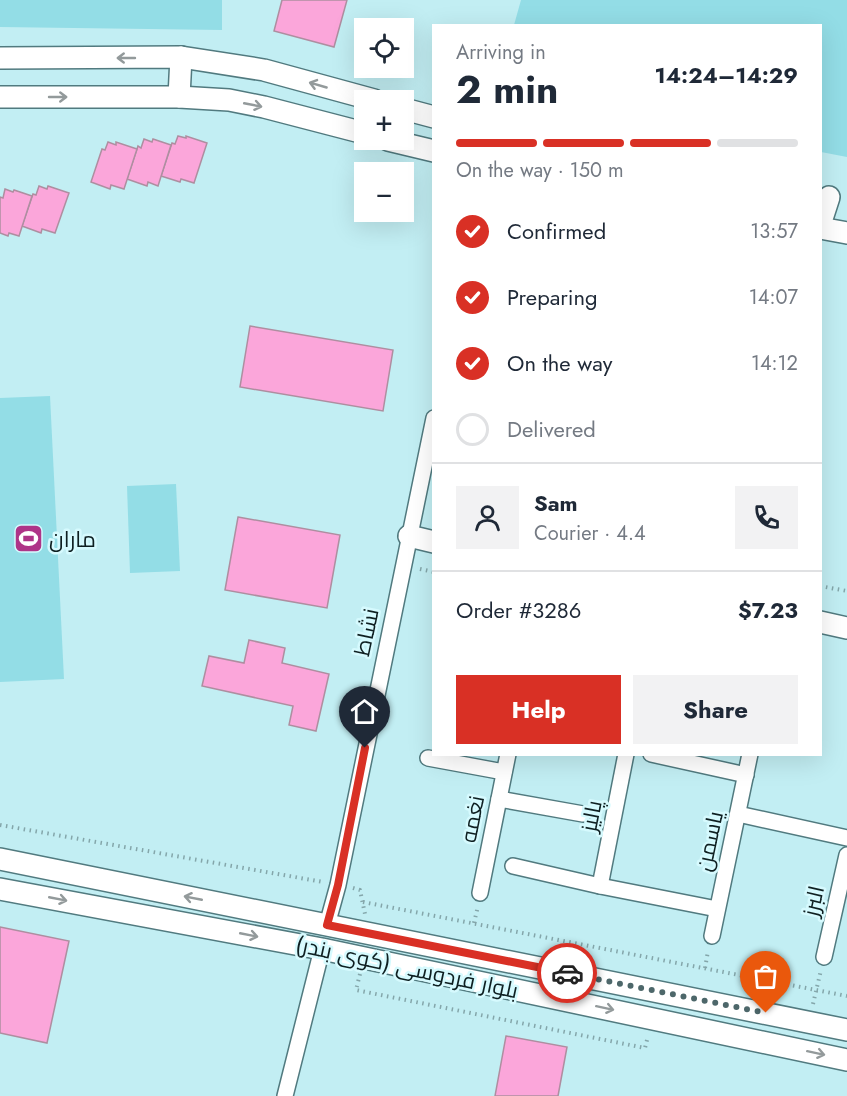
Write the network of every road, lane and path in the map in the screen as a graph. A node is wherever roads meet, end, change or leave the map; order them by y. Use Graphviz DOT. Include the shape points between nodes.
graph roads {
  1 [pos="181,57"];
  2 [pos="0,58"];
  3 [pos="354,95"];
  4 [pos="0,97"];
  5 [pos="179,97"];
  6 [pos="414,112"];
  7 [pos="432,116"];
  8 [pos="354,131"];
  9 [pos="414,146"];
  10 [pos="432,151"];
  11 [pos="832,197"];
  12 [pos="822,222"];
  13 [pos="822,227"];
  14 [pos="847,233"];
  15 [pos="432,427"];
  16 [pos="409,536"];
  17 [pos="432,542"];
  18 [pos="822,586"];
  19 [pos="847,591"];
  20 [pos="822,622"];
  21 [pos="847,628"];
  22 [pos="508,756"];
  23 [pos="626,756"];
  24 [pos="660,756"];
  25 [pos="750,756"];
  26 [pos="428,758"];
  27 [pos="504,772"];
  28 [pos="746,775"];
  29 [pos="499,799"];
  30 [pos="583,814"];
  31 [pos="738,814"];
  32 [pos="847,838"];
  33 [pos="847,855"];
  34 [pos="0,859"];
  35 [pos="513,866"];
  36 [pos="600,886"];
  37 [pos="0,889"];
  38 [pos="480,893"];
  39 [pos="363,902"];
  40 [pos="717,909"];
  41 [pos="327,925"];
  42 [pos="712,936"];
  43 [pos="322,949"];
  44 [pos="824,957"];
  45 [pos="816,990"];
  46 [pos="659,991"];
  47 [pos="847,996"];
  48 [pos="652,1018"];
  49 [pos="810,1022"];
  50 [pos="847,1030"];
  51 [pos="847,1060"];
  52 [pos="285,1096"];
  1 -- 2 [label="street, one-way"];
  3 -- 1 [label="street, one-way" via="244,66"];
  1 -- 5 [label="street"];
  4 -- 5 [label="street, one-way"];
  5 -- 8 [label="street, one-way" via="229,100"];
  6 -- 7 [label="street"];
  9 -- 10 [label="street"];
  11 -- 12 [label="street"];
  13 -- 14 [label="street"];
  15 -- 16 [label="street, نشاط"];
  16 -- 17 [label="street"];
  16 -- 41 [label="street, نشاط"];
  18 -- 19 [label="path"];
  20 -- 21 [label="street"];
  22 -- 27 [label="street, نغمه"];
  23 -- 36 [label="street, پالیز"];
  24 -- 28 [label="street"];
  25 -- 28 [label="street, یاسمن"];
  26 -- 27 [label="street"];
  27 -- 29 [label="street, نغمه"];
  28 -- 31 [label="street, یاسمن"];
  29 -- 30 [label="street"];
  29 -- 38 [label="street, نغمه"];
  31 -- 32 [label="street"];
  31 -- 40 [label="street, یاسمن"];
  33 -- 44 [label="street, البرز"];
  41 -- 34 [label="street, بلوار فردوسی (کوی بندر), one-way"];
  35 -- 36 [label="street"];
  36 -- 40 [label="street"];
  37 -- 43 [label="street, بلوار فردوسی (کوی بندر), one-way"];
  39 -- 45 [label="path"];
  40 -- 42 [label="street, یاسمن"];
  41 -- 43 [label="street"];
  41 -- 46 [label="street, بلوار فردوسی (کوی بندر)"];
  43 -- 48 [label="street, بلوار فردوسی (کوی بندر), one-way"];
  43 -- 52 [label="street"];
  44 -- 45 [label="path"];
  45 -- 47 [label="path"];
  45 -- 49 [label="path"];
  46 -- 48 [label="street"];
  46 -- 49 [label="street, بلوار فردوسی (کوی بندر)"];
  48 -- 51 [label="street, بلوار فردوسی (کوی بندر), one-way"];
  49 -- 50 [label="street, بلوار فردوسی (کوی بندر)"];
}
